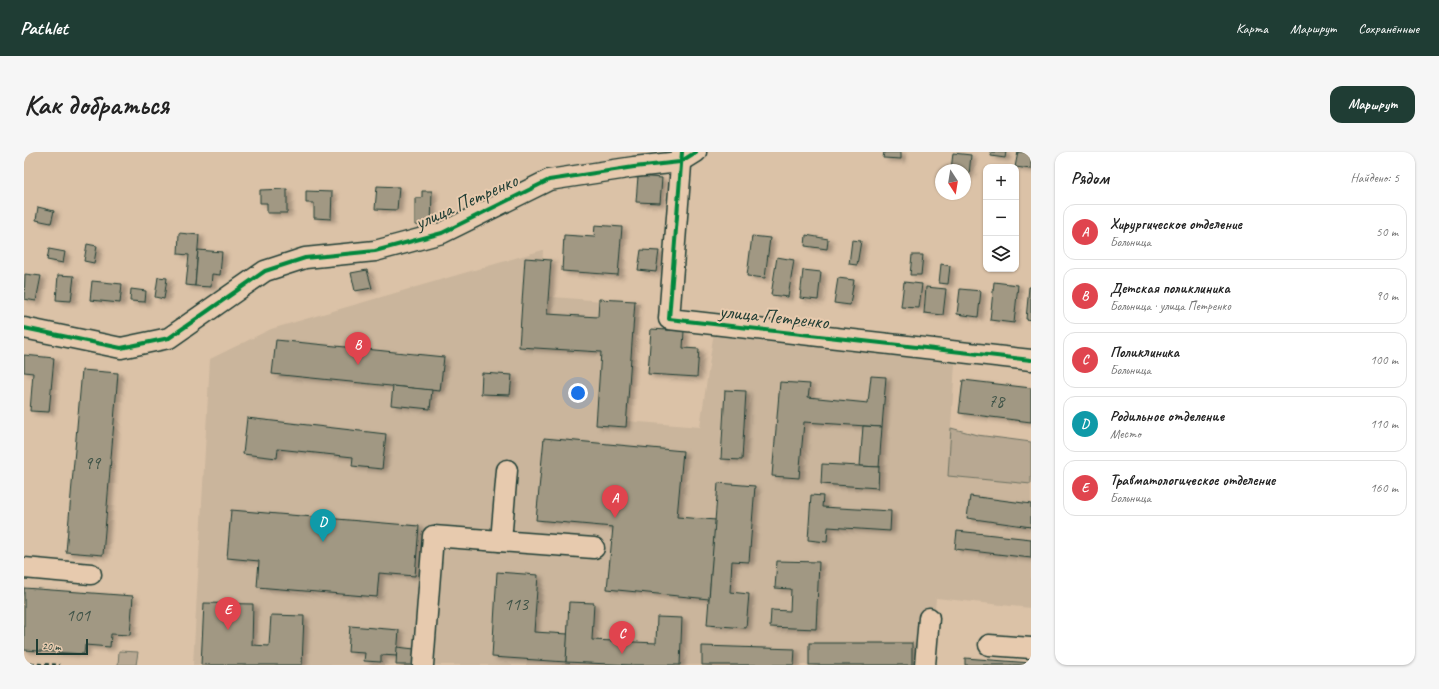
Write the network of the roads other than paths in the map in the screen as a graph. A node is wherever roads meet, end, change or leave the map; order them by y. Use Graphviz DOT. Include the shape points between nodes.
graph roads {
  1 [pos="686,155"];
  2 [pos="24,328"];
  3 [pos="1031,360"];
  4 [pos="507,470"];
  5 [pos="502,541"];
  6 [pos="594,548"];
  7 [pos="24,568"];
  8 [pos="92,574"];
  9 [pos="929,618"];
  10 [pos="990,645"];
  11 [pos="1031,648"];
  12 [pos="423,665"];
  13 [pos="925,665"];
  1 -- 2 [label="street, улица Петренко" via="634,167 549,180 442,233 375,251 305,258 265,271 169,338 121,348"];
  1 -- 3 [label="street, улица Петренко" via="669,319"];
  4 -- 5 [label="street"];
  5 -- 6 [label="street"];
  5 -- 12 [label="street" via="433,536"];
  7 -- 8 [label="street"];
  9 -- 13 [label="street"];
  10 -- 11 [label="street"];
}
